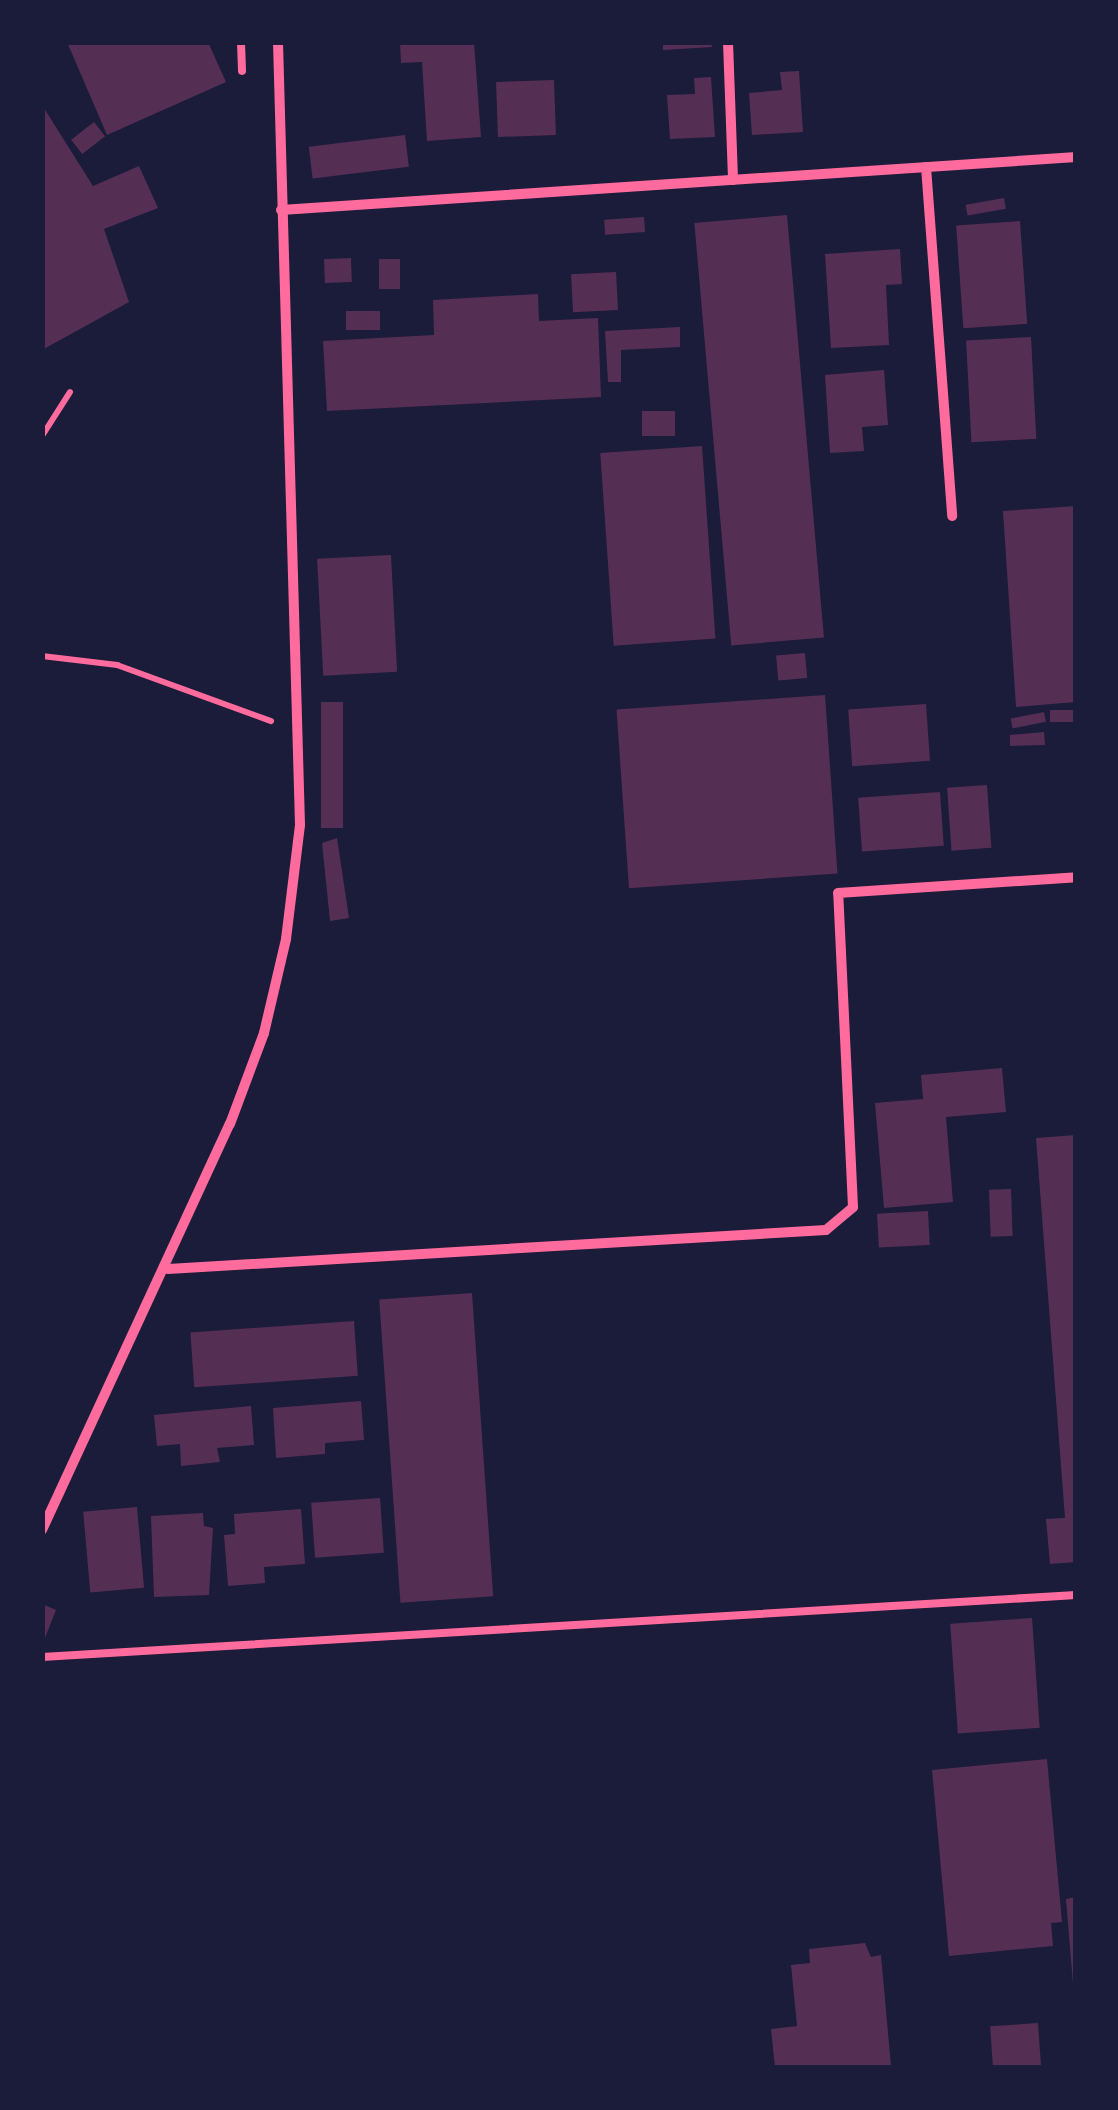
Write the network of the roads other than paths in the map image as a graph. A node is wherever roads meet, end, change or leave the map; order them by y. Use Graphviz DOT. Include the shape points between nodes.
graph roads {
  1 [pos="241,42"];
  2 [pos="278,42"];
  3 [pos="728,42"];
  4 [pos="242,71"];
  5 [pos="1076,157"];
  6 [pos="926,167"];
  7 [pos="733,180"];
  8 [pos="281,210"];
  9 [pos="952,516"];
  10 [pos="1076,877"];
  11 [pos="168,1269"];
  12 [pos="42,1530"];
  13 [pos="1076,1595"];
  14 [pos="42,1657"];
  1 -- 4 [label="lane"];
  2 -- 8 [label="street"];
  3 -- 7 [label="street"];
  5 -- 6 [label="street"];
  6 -- 7 [label="street"];
  6 -- 9 [label="street"];
  7 -- 8 [label="street"];
  8 -- 11 [label="street" via="300,825 286,939 264,1033"];
  10 -- 11 [label="street" via="838,892 853,1207 826,1230"];
  11 -- 12 [label="street"];
  13 -- 14 [label="lane"];
}
